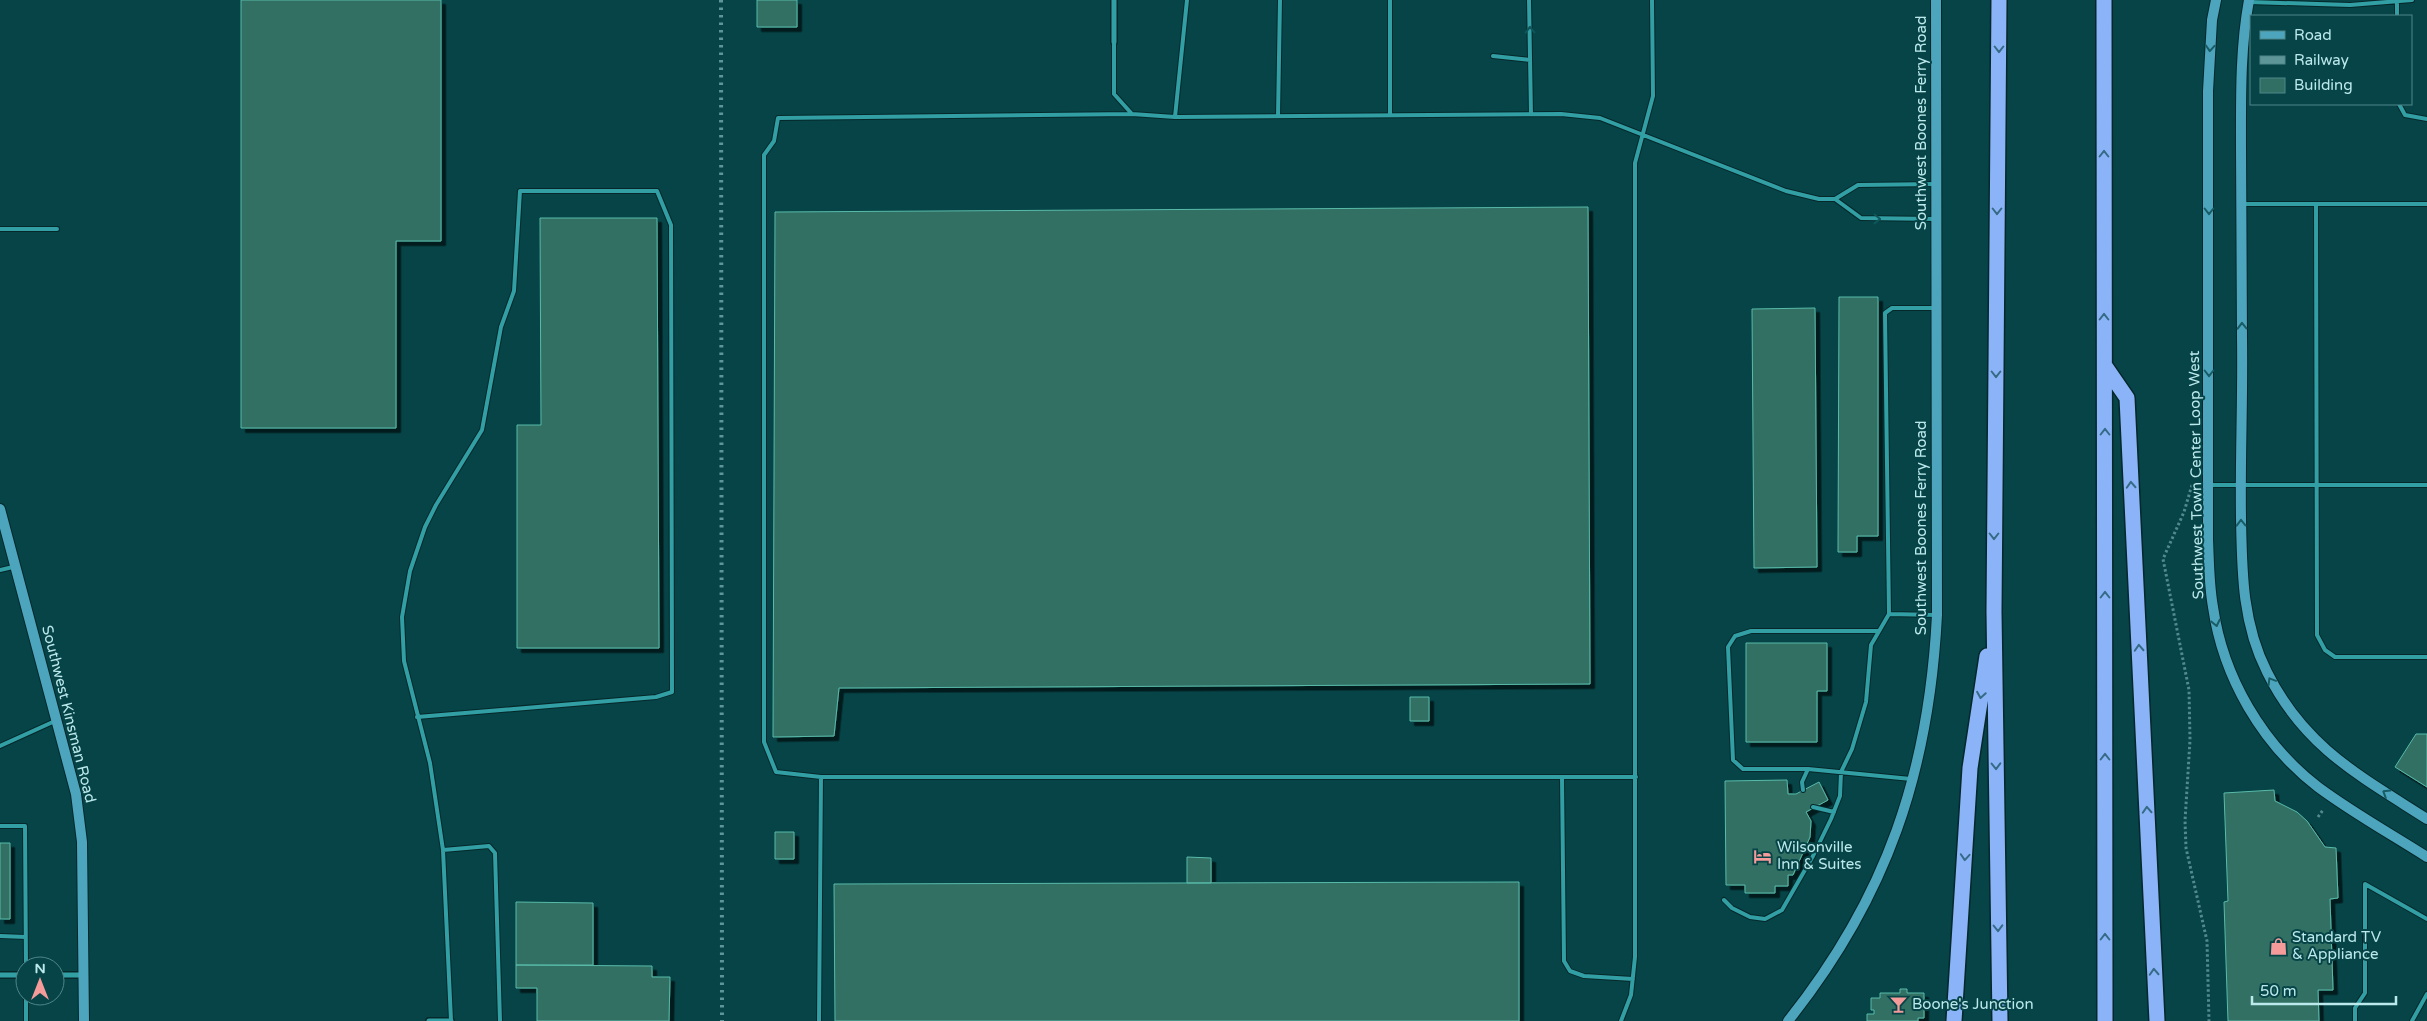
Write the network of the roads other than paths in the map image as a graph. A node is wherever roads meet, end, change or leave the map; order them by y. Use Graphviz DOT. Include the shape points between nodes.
graph roads {
  1 [pos="1114,0"];
  2 [pos="1187,0"];
  3 [pos="1280,0"];
  4 [pos="1390,0"];
  5 [pos="1529,0"];
  6 [pos="1652,0"];
  7 [pos="1936,0"];
  8 [pos="1999,0"];
  9 [pos="2104,0"];
  10 [pos="2216,0"];
  11 [pos="2412,0"];
  12 [pos="2249,1"];
  13 [pos="2397,3"];
  14 [pos="2397,15"];
  15 [pos="1114,42"];
  16 [pos="1493,56"];
  17 [pos="1530,60"];
  18 [pos="2399,105"];
  19 [pos="1132,114"];
  20 [pos="1531,114"];
  21 [pos="1390,115"];
  22 [pos="1278,116"];
  23 [pos="1175,117"];
  24 [pos="2427,120"];
  25 [pos="1643,136"];
  26 [pos="1936,184"];
  27 [pos="1835,199"];
  28 [pos="2241,204"];
  29 [pos="2316,204"];
  30 [pos="2427,204"];
  31 [pos="1936,219"];
  32 [pos="0,229"];
  33 [pos="57,229"];
  34 [pos="1936,308"];
  35 [pos="2105,366"];
  36 [pos="2208,485"];
  37 [pos="2240,485"];
  38 [pos="2315,485"];
  39 [pos="2427,485"];
  40 [pos="0,509"];
  41 [pos="15,566"];
  42 [pos="0,570"];
  43 [pos="1994,612"];
  44 [pos="1889,614"];
  45 [pos="1937,615"];
  46 [pos="1878,631"];
  47 [pos="2427,657"];
  48 [pos="417,716"];
  49 [pos="57,720"];
  50 [pos="0,746"];
  51 [pos="1808,768"];
  52 [pos="1841,772"];
  53 [pos="1562,776"];
  54 [pos="1636,776"];
  55 [pos="821,778"];
  56 [pos="1913,780"];
  57 [pos="1803,790"];
  58 [pos="1814,807"];
  59 [pos="1834,812"];
  60 [pos="2427,818"];
  61 [pos="0,826"];
  62 [pos="443,850"];
  63 [pos="2427,857"];
  64 [pos="1724,900"];
  65 [pos="2427,919"];
  66 [pos="0,936"];
  67 [pos="26,937"];
  68 [pos="26,956"];
  69 [pos="0,975"];
  70 [pos="15,975"];
  71 [pos="65,975"];
  72 [pos="84,976"];
  73 [pos="1633,979"];
  74 [pos="2427,994"];
  75 [pos="26,1006"];
  76 [pos="26,1021"];
  77 [pos="84,1021"];
  78 [pos="429,1021"];
  79 [pos="451,1021"];
  80 [pos="500,1021"];
  81 [pos="819,1021"];
  82 [pos="1621,1021"];
  83 [pos="1788,1021"];
  84 [pos="1954,1021"];
  85 [pos="2000,1021"];
  86 [pos="2105,1021"];
  87 [pos="2157,1021"];
  88 [pos="2355,1021"];
  89 [pos="2412,1021"];
  1 -- 15 [label="street"];
  2 -- 23 [label="lane"];
  3 -- 22 [label="lane"];
  4 -- 21 [label="lane"];
  17 -- 5 [label="lane, one-way"];
  6 -- 25 [label="lane" via="1653,96"];
  7 -- 26 [label="main road, Southwest Boones Ferry Road"];
  8 -- 43 [label="highway, one-way"];
  35 -- 9 [label="highway, one-way"];
  10 -- 36 [label="main road, Southwest Town Center Loop West, one-way" via="2209,57"];
  11 -- 13 [label="lane"];
  12 -- 13 [label="lane" via="2350,5"];
  12 -- 28 [label="main road" via="2242,46"];
  13 -- 14 [label="lane"];
  15 -- 19 [label="lane" via="1114,94"];
  16 -- 17 [label="lane"];
  17 -- 20 [label="lane"];
  18 -- 24 [label="lane" via="2404,115"];
  19 -- 23 [label="lane"];
  19 -- 55 [label="lane" via="778,118 774,141 764,155 764,742 776,772"];
  20 -- 21 [label="lane"];
  20 -- 25 [label="lane" via="1600,118"];
  21 -- 22 [label="lane"];
  22 -- 23 [label="lane"];
  25 -- 27 [label="lane" via="1786,191 1819,199"];
  25 -- 54 [label="lane" via="1635,164"];
  26 -- 27 [label="lane" via="1858,185"];
  26 -- 31 [label="main road, Southwest Boones Ferry Road"];
  27 -- 31 [label="lane, one-way" via="1861,218"];
  28 -- 29 [label="lane"];
  37 -- 28 [label="main road, one-way"];
  29 -- 30 [label="lane"];
  29 -- 38 [label="lane"];
  31 -- 34 [label="main road, Southwest Boones Ferry Road"];
  32 -- 33 [label="lane"];
  34 -- 44 [label="lane" via="1892,308 1885,313"];
  34 -- 45 [label="main road, Southwest Boones Ferry Road"];
  86 -- 35 [label="highway, one-way"];
  87 -- 35 [label="highway, one-way" via="2126,398"];
  36 -- 37 [label="lane"];
  36 -- 63 [label="main road, Southwest Town Center Loop West, one-way" via="2213,608 2229,668 2250,710 2289,761 2317,786"];
  37 -- 38 [label="lane"];
  60 -- 37 [label="main road, one-way" via="2332,757 2299,722 2267,673 2256,648 2245,605"];
  38 -- 39 [label="lane"];
  38 -- 47 [label="lane" via="2316,623 2317,635 2325,650 2335,656"];
  40 -- 41 [label="main road, Southwest Kinsman Road"];
  41 -- 42 [label="lane"];
  41 -- 49 [label="main road, Southwest Kinsman Road"];
  43 -- 84 [label="highway, one-way" via="1970,768"];
  43 -- 85 [label="highway, one-way"];
  44 -- 45 [label="lane"];
  44 -- 46 [label="lane"];
  45 -- 56 [label="main road, Southwest Boones Ferry Road" via="1928,713"];
  46 -- 51 [label="lane" via="1751,631 1735,636 1728,647 1733,760 1744,768"];
  46 -- 52 [label="lane" via="1871,645 1866,702 1852,749"];
  48 -- 48 [label="lane" via="404,661 405,594 416,549 426,527 482,430 501,327 514,291 520,191 657,191 671,225 672,692 656,697"];
  48 -- 62 [label="lane" via="430,763"];
  49 -- 50 [label="lane"];
  49 -- 72 [label="main road, Southwest Kinsman Road" via="81,824"];
  51 -- 52 [label="lane"];
  51 -- 57 [label="lane" via="1802,782"];
  52 -- 56 [label="lane"];
  52 -- 59 [label="lane" via="1840,796"];
  53 -- 54 [label="lane"];
  53 -- 55 [label="lane"];
  53 -- 73 [label="lane" via="1564,961 1570,971 1584,976"];
  54 -- 73 [label="lane"];
  55 -- 81 [label="lane"];
  56 -- 83 [label="main road, Southwest Boones Ferry Road" via="1886,859 1863,908 1835,956"];
  58 -- 59 [label="lane"];
  59 -- 64 [label="lane" via="1782,910 1766,919 1750,917"];
  61 -- 67 [label="lane" via="25,826"];
  62 -- 79 [label="lane"];
  62 -- 80 [label="lane" via="489,846 495,853"];
  65 -- 88 [label="lane" via="2365,884 2365,993 2355,1008"];
  66 -- 67 [label="lane"];
  67 -- 68 [label="lane"];
  69 -- 70 [label="street"];
  71 -- 72 [label="street"];
  72 -- 77 [label="main road, Southwest Kinsman Road"];
  73 -- 82 [label="lane"];
  74 -- 89 [label="lane"];
  75 -- 76 [label="lane"];
  78 -- 79 [label="street"];
}
